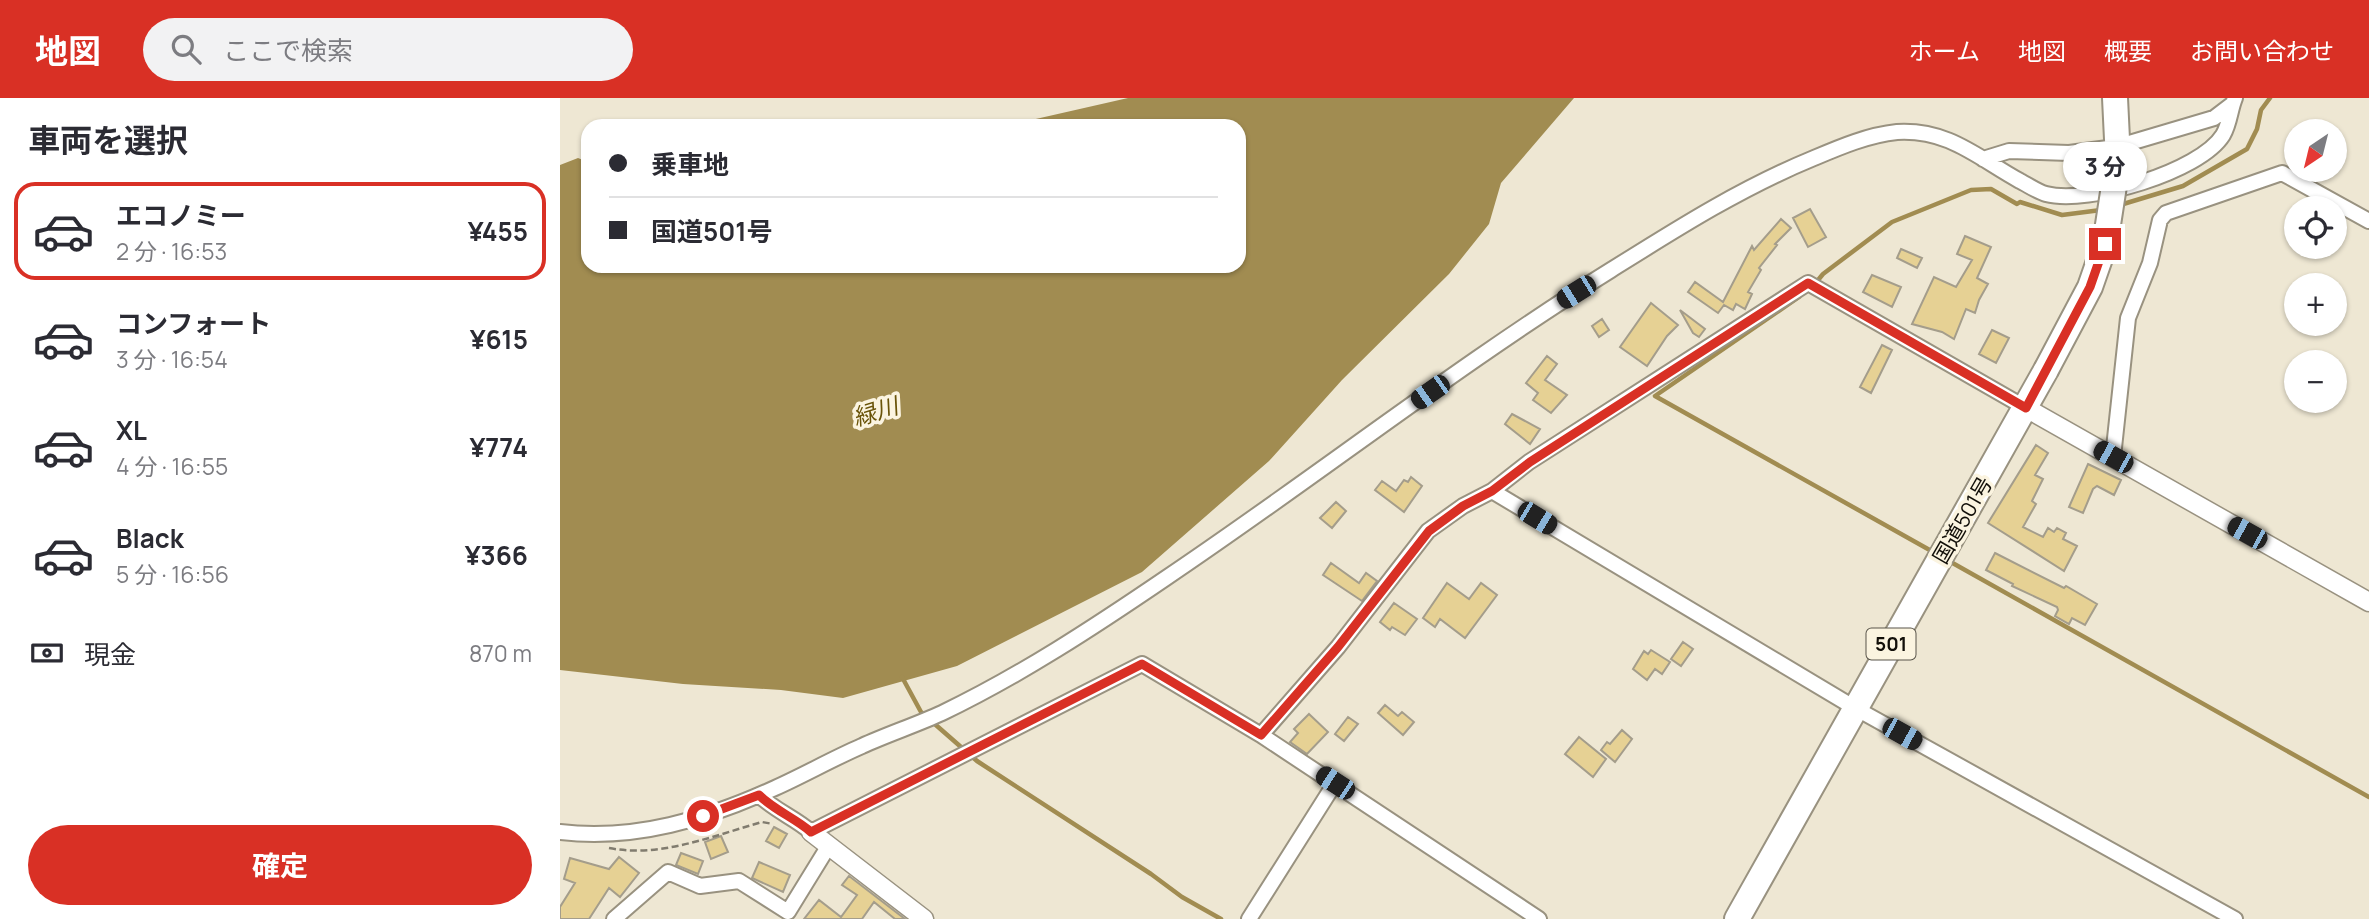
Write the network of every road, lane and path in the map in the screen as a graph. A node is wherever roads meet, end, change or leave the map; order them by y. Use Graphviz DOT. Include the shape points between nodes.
graph roads {
  1 [pos="2115,98"];
  2 [pos="2233,101"];
  3 [pos="2116,146"];
  4 [pos="1983,159"];
  5 [pos="2369,221"];
  6 [pos="2026,408"];
  7 [pos="2113,457"];
  8 [pos="1492,491"];
  9 [pos="2369,602"];
  10 [pos="1855,708"];
  11 [pos="1261,735"];
  12 [pos="1335,783"];
  13 [pos="759,795"];
  14 [pos="775,824"];
  15 [pos="560,832"];
  16 [pos="811,832"];
  17 [pos="589,836"];
  18 [pos="828,847"];
  19 [pos="614,919"];
  20 [pos="924,919"];
  21 [pos="1249,919"];
  22 [pos="1539,919"];
  23 [pos="1737,919"];
  24 [pos="2235,919"];
  1 -- 3 [label="highway, 国道501号 / 501"];
  2 -- 3 [label="street" via="2214,118"];
  2 -- 4 [label="street" via="2222,137 2208,150 2149,182 2075,197 2045,194"];
  3 -- 4 [label="street" via="2069,153 2009,151"];
  3 -- 6 [label="highway, 国道501号 / 501, bridge" via="2105,244 2090,287"];
  4 -- 13 [label="street" via="1945,137 1896,132 1849,143 1763,179 1552,306 1248,523 1088,630 941,713"];
  5 -- 7 [label="street" via="2282,173 2166,212 2128,318"];
  6 -- 7 [label="street"];
  6 -- 8 [label="street" via="1808,283"];
  6 -- 10 [label="highway, 国道501号 / 501"];
  7 -- 9 [label="street"];
  8 -- 10 [label="street"];
  8 -- 11 [label="street" via="1429,531"];
  10 -- 23 [label="highway, 国道501号 / 501"];
  10 -- 24 [label="street"];
  11 -- 12 [label="street"];
  11 -- 16 [label="street" via="1142,664"];
  12 -- 21 [label="street"];
  12 -- 22 [label="street"];
  13 -- 16 [label="street"];
  13 -- 17 [label="street" via="653,830"];
  14 -- 17 [label="path" via="762,822 661,850 629,852 603,847"];
  15 -- 17 [label="street"];
  16 -- 18 [label="street"];
  18 -- 19 [label="street" via="788,912 738,881 700,887 668,872"];
  18 -- 20 [label="street"];
}
